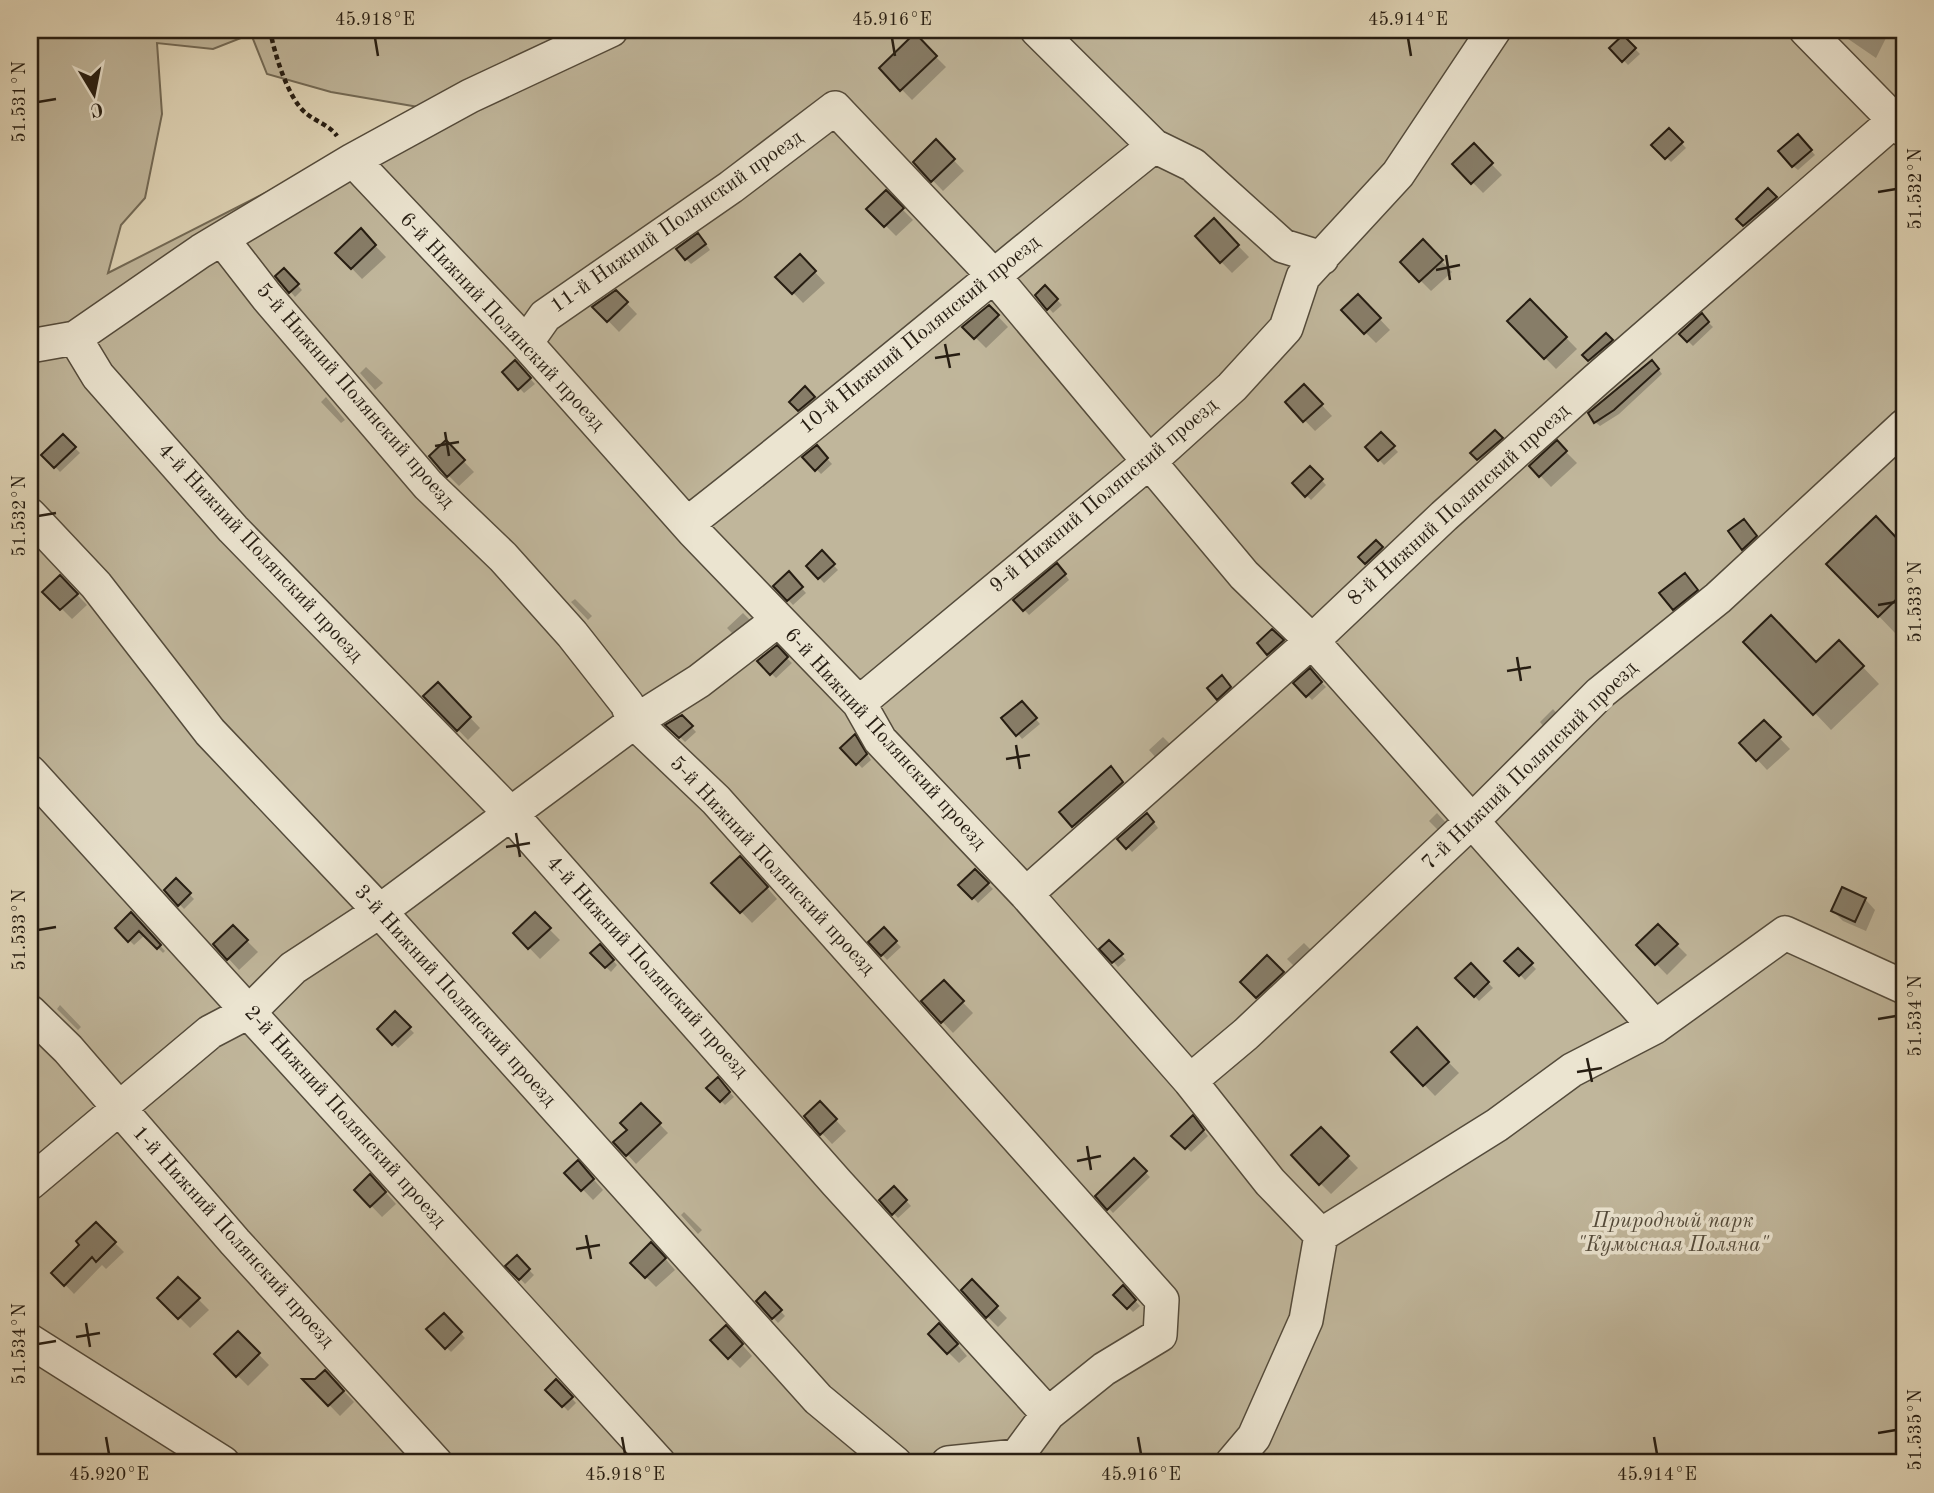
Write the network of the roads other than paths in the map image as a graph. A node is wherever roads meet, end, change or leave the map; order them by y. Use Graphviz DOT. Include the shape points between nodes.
graph roads {
  1 [pos="611,30"];
  2 [pos="1037,30"];
  3 [pos="1494,30"];
  4 [pos="1806,30"];
  5 [pos="1900,125"];
  6 [pos="1154,146"];
  7 [pos="353,160"];
  8 [pos="222,239"];
  9 [pos="1322,258"];
  10 [pos="992,274"];
  11 [pos="75,338"];
  12 [pos="526,343"];
  13 [pos="30,346"];
  14 [pos="1904,426"];
  15 [pos="1149,462"];
  16 [pos="30,515"];
  17 [pos="687,524"];
  18 [pos="778,620"];
  19 [pos="1312,641"];
  20 [pos="859,703"];
  21 [pos="634,722"];
  22 [pos="30,772"];
  23 [pos="510,813"];
  24 [pos="1472,821"];
  25 [pos="1026,894"];
  26 [pos="380,911"];
  27 [pos="1904,986"];
  28 [pos="250,1011"];
  29 [pos="30,1012"];
  30 [pos="1655,1027"];
  31 [pos="1190,1082"];
  32 [pos="118,1107"];
  33 [pos="30,1183"];
  34 [pos="1321,1235"];
  35 [pos="30,1341"];
  36 [pos="1048,1413"];
  37 [pos="223,1463"];
  38 [pos="436,1463"];
  39 [pos="659,1463"];
  40 [pos="895,1463"];
  41 [pos="948,1463"];
  42 [pos="1232,1463"];
  1 -- 7 [label="street" via="470,96"];
  2 -- 6 [label="street"];
  3 -- 9 [label="street, 9-й Нижний Полянский проезд" via="1398,174"];
  4 -- 5 [label="street"];
  5 -- 19 [label="street, 8-й Нижний Полянский проезд" via="1495,470"];
  6 -- 9 [label="street" via="1193,165 1283,246"];
  6 -- 10 [label="street, 10-й Нижний Полянский проезд"];
  7 -- 8 [label="street"];
  7 -- 12 [label="street, 6-й Нижний Полянский проезд"];
  8 -- 11 [label="street"];
  8 -- 21 [label="street, 5-й Нижний Полянский проезд" via="428,485 503,557 572,634 627,704"];
  9 -- 15 [label="street, 9-й Нижний Полянский проезд" via="1303,277 1286,328 1232,387"];
  10 -- 12 [label="street, 11-й Нижний Полянский проезд" via="835,108 731,187 545,316"];
  10 -- 15 [label="street"];
  10 -- 17 [label="street, 10-й Нижний Полянский проезд" via="896,359"];
  11 -- 13 [label="street"];
  11 -- 23 [label="street, 4-й Нижний Полянский проезд" via="98,376 233,528"];
  12 -- 17 [label="street, 6-й Нижний Полянский проезд"];
  14 -- 24 [label="street, 7-й Нижний Полянский проезд" via="1718,598 1600,693"];
  15 -- 19 [label="street" via="1244,575"];
  15 -- 20 [label="street, 9-й Нижний Полянский проезд"];
  16 -- 26 [label="street, 3-й Нижний Полянский проезд" via="96,585 210,732"];
  17 -- 18 [label="street, 6-й Нижний Полянский проезд"];
  18 -- 20 [label="street, 6-й Нижний Полянский проезд"];
  18 -- 21 [label="street" via="699,681"];
  19 -- 24 [label="street"];
  19 -- 25 [label="street, 8-й Нижний Полянский проезд"];
  20 -- 25 [label="street, 6-й Нижний Полянский проезд" via="880,740"];
  21 -- 23 [label="street"];
  21 -- 36 [label="street, 5-й Нижний Полянский проезд" via="716,800 1163,1300 1160,1335 1104,1369"];
  22 -- 28 [label="street, 2-й Нижний Полянский проезд"];
  23 -- 26 [label="street"];
  23 -- 36 [label="street, 4-й Нижний Полянский проезд"];
  24 -- 30 [label="street"];
  24 -- 31 [label="street, 7-й Нижний Полянский проезд"];
  25 -- 31 [label="street, 6-й Нижний Полянский проезд"];
  26 -- 28 [label="street" via="293,968"];
  26 -- 40 [label="street, 3-й Нижний Полянский проезд" via="818,1399"];
  27 -- 30 [label="street" via="1785,933"];
  28 -- 32 [label="street" via="210,1032"];
  28 -- 39 [label="street, 2-й Нижний Полянский проезд"];
  29 -- 32 [label="street, 1-й Нижний Полянский проезд"];
  30 -- 34 [label="street" via="1572,1070 1497,1125"];
  31 -- 34 [label="street, 6-й Нижний Полянский проезд" via="1270,1182"];
  32 -- 33 [label="street"];
  32 -- 38 [label="street, 1-й Нижний Полянский проезд"];
  34 -- 42 [label="street" via="1306,1320 1254,1437"];
  35 -- 37 [label="street"];
  36 -- 41 [label="street" via="1017,1456"];
}
